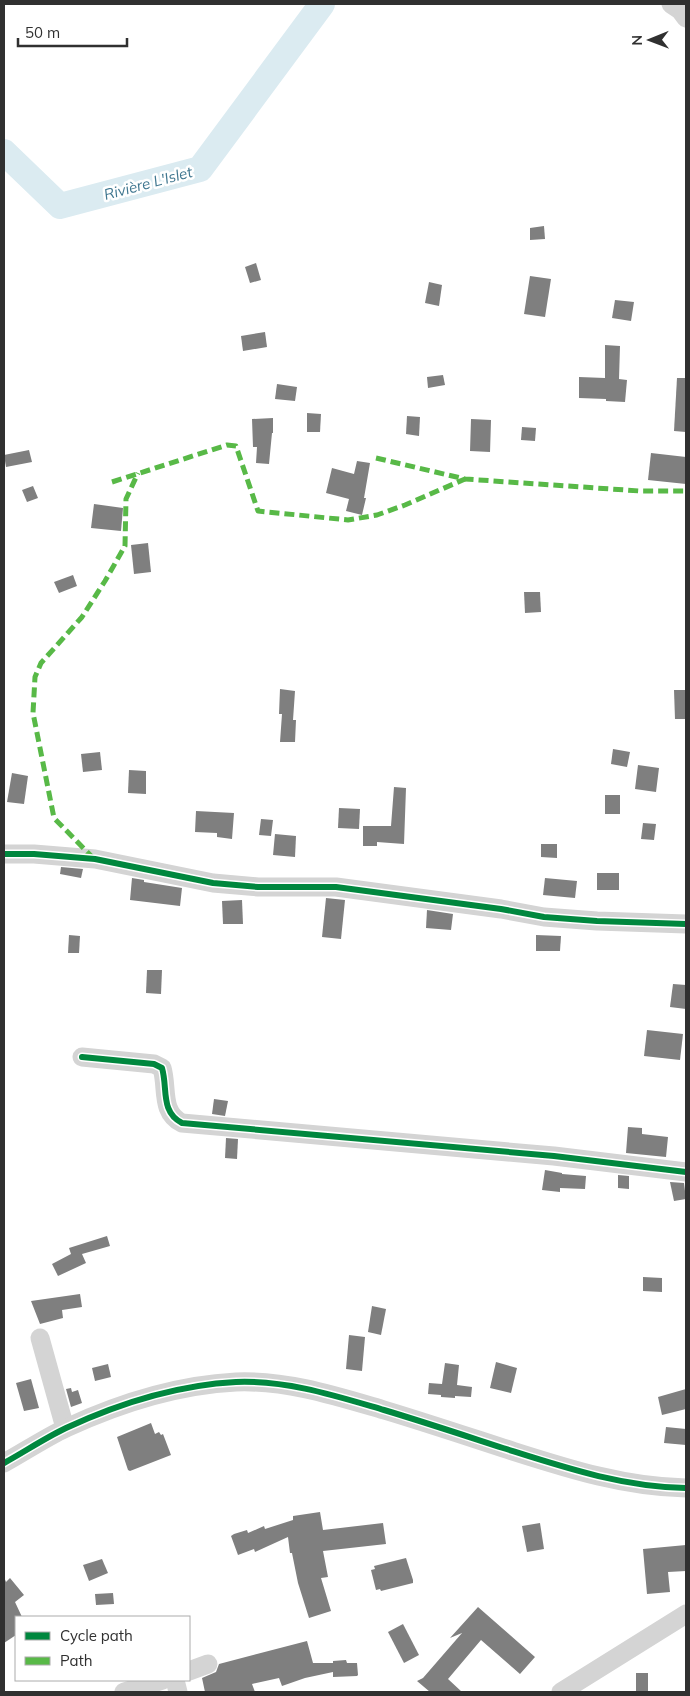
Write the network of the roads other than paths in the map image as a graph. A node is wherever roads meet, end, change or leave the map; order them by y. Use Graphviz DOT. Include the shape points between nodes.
graph roads {
  1 [pos="671,4"];
  2 [pos="686,18"];
  3 [pos="4,854"];
  4 [pos="686,924"];
  5 [pos="82,1057"];
  6 [pos="686,1172"];
  7 [pos="40,1338"];
  8 [pos="65,1428"];
  9 [pos="4,1463"];
  10 [pos="686,1488"];
  11 [pos="686,1614"];
  12 [pos="208,1664"];
  13 [pos="190,1671"];
  14 [pos="160,1681"];
  15 [pos="124,1692"];
  16 [pos="561,1692"];
  1 -- 2 [label="street"];
  3 -- 4 [label="street" via="94,860 214,883 336,888 544,917"];
  5 -- 6 [label="street" via="154,1064 162,1068 167,1109 173,1119 182,1123 554,1156"];
  7 -- 8 [label="street"];
  8 -- 9 [label="street"];
  8 -- 10 [label="street" via="117,1406 184,1388 237,1382 288,1385 333,1395 578,1472 658,1487"];
  11 -- 16 [label="street"];
  12 -- 13 [label="street"];
  14 -- 15 [label="street"];
}
